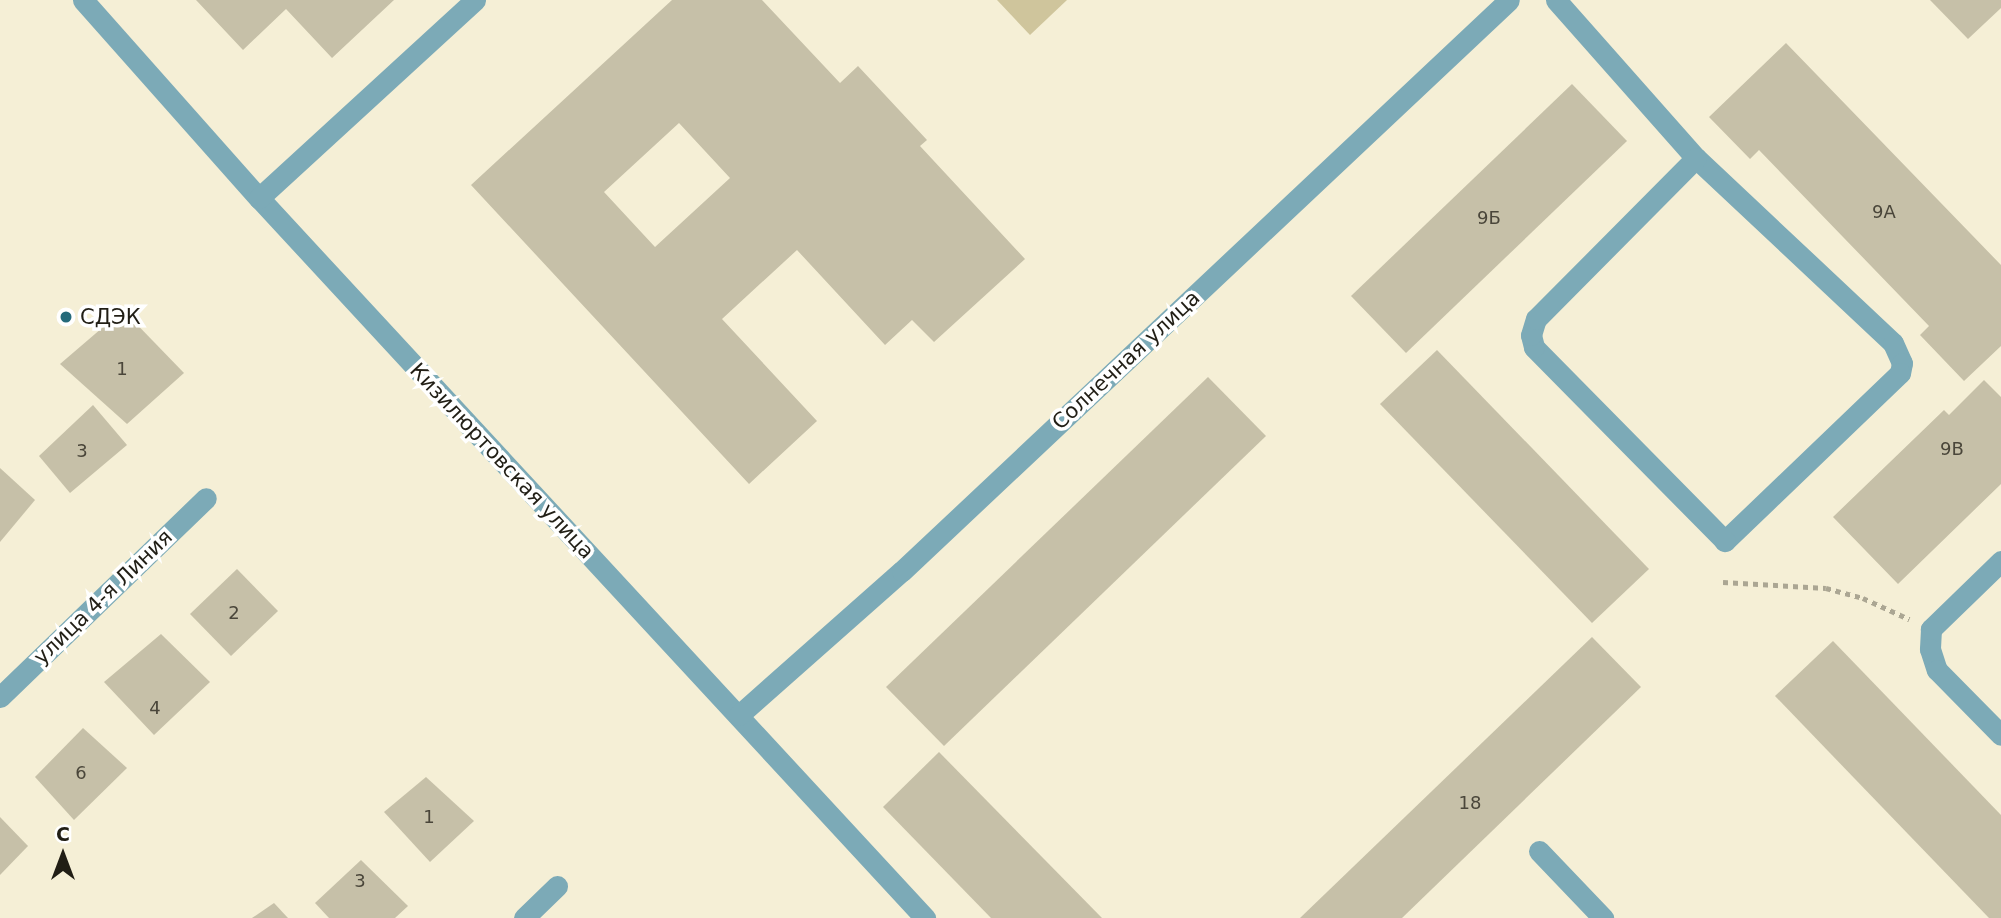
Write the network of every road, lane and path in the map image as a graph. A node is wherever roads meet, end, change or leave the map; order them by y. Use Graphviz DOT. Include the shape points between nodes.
graph roads {
  1 [pos="83,0"];
  2 [pos="475,0"];
  3 [pos="1509,0"];
  4 [pos="1556,0"];
  5 [pos="1696,158"];
  6 [pos="259,198"];
  7 [pos="206,498"];
  8 [pos="2001,561"];
  9 [pos="1723,582"];
  10 [pos="1931,629"];
  11 [pos="0,697"];
  12 [pos="739,715"];
  13 [pos="2001,735"];
  14 [pos="1539,851"];
  15 [pos="557,886"];
  16 [pos="524,918"];
  17 [pos="925,918"];
  18 [pos="1603,918"];
  1 -- 6 [label="street, Кизилюртовская улица"];
  2 -- 6 [label="street"];
  3 -- 12 [label="street, Солнечная улица" via="902,571"];
  4 -- 5 [label="street"];
  5 -- 5 [label="street" via="1536,319 1531,335 1534,347 1725,541 1900,373 1902,363 1893,344"];
  6 -- 12 [label="street, Кизилюртовская улица"];
  7 -- 11 [label="street, улица 4-я Линия"];
  8 -- 10 [label="street"];
  9 -- 10 [label="path" via="1826,588 1863,598"];
  10 -- 13 [label="street" via="1930,649 1937,670"];
  12 -- 17 [label="street, Кизилюртовская улица"];
  14 -- 18 [label="street"];
  15 -- 16 [label="street"];
}
